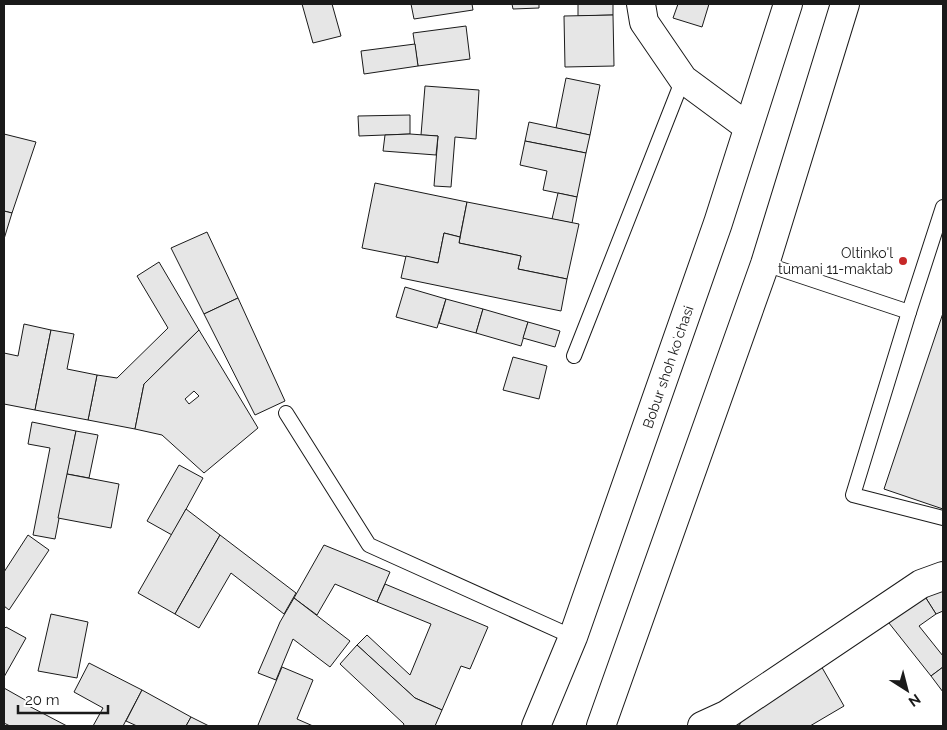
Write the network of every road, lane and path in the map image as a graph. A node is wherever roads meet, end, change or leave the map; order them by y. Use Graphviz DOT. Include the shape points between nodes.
graph roads {
  1 [pos="641,4"];
  2 [pos="788,4"];
  3 [pos="845,4"];
  4 [pos="683,79"];
  5 [pos="748,127"];
  6 [pos="943,207"];
  7 [pos="765,264"];
  8 [pos="909,312"];
  9 [pos="574,356"];
  10 [pos="286,413"];
  11 [pos="943,518"];
  12 [pos="943,576"];
  13 [pos="573,637"];
  14 [pos="724,721"];
  15 [pos="536,726"];
  16 [pos="601,726"];
  17 [pos="702,726"];
  1 -- 4 [label="main road" via="644,22"];
  2 -- 5 [label="main road, Bobur shoh koʻchasi"];
  3 -- 7 [label="main road"];
  4 -- 5 [label="main road"];
  4 -- 9 [label="lane"];
  5 -- 13 [label="main road, Bobur shoh koʻchasi" via="715,233"];
  6 -- 8 [label="lane"];
  7 -- 8 [label="lane"];
  7 -- 16 [label="main road"];
  8 -- 11 [label="lane" via="853,495"];
  10 -- 13 [label="lane" via="369,545"];
  12 -- 14 [label="main road" via="921,584"];
  13 -- 15 [label="main road, Bobur shoh koʻchasi"];
  14 -- 17 [label="main road"];
}
